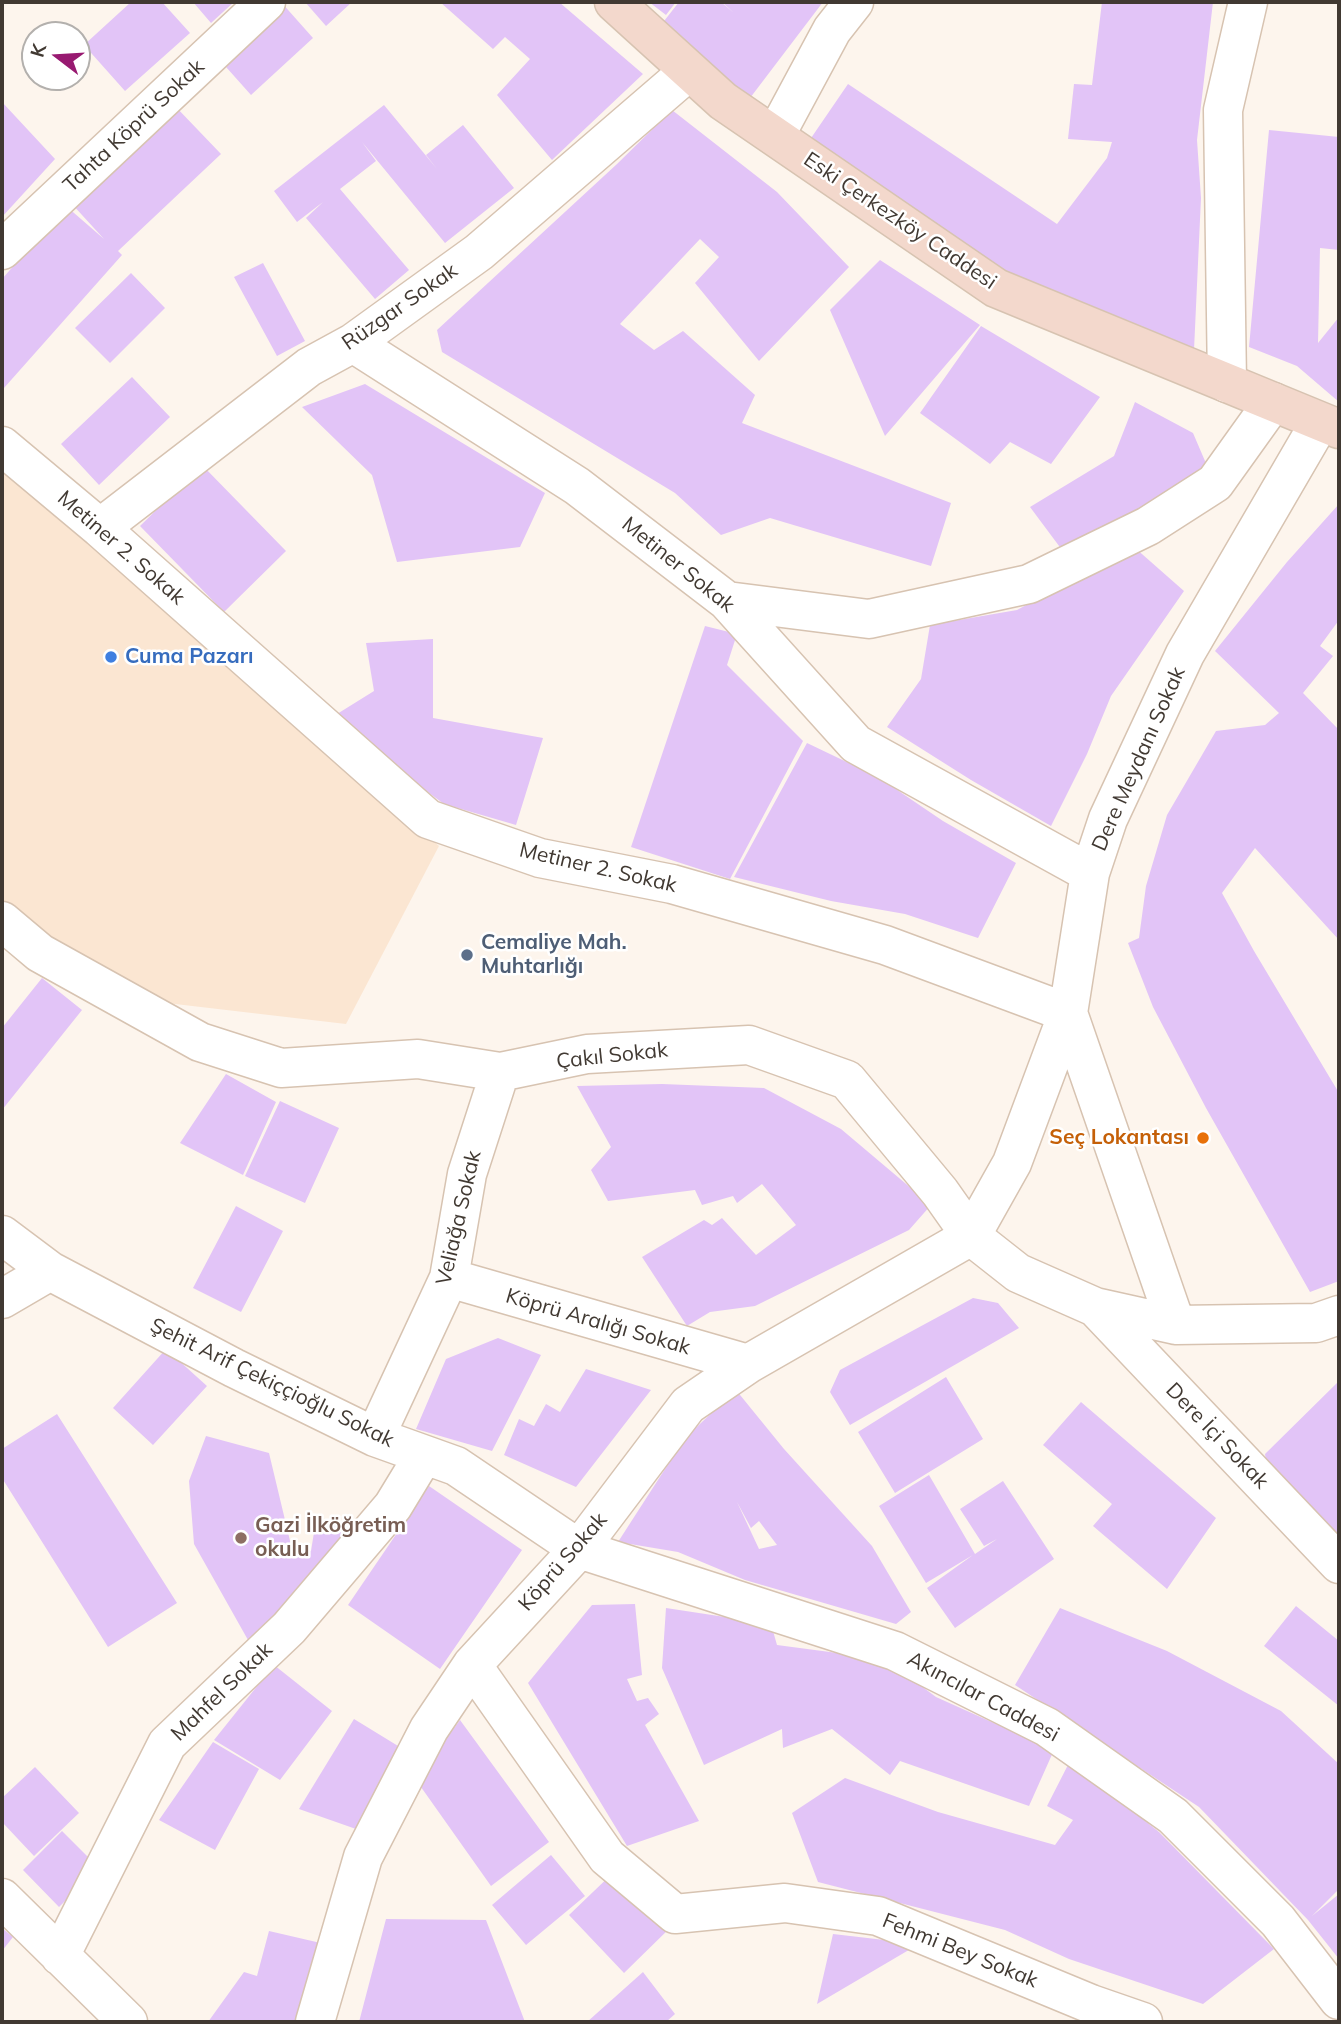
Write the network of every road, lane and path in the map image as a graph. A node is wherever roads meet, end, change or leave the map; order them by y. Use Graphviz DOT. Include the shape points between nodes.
graph roads {
  1 [pos="266,2"];
  2 [pos="614,2"];
  3 [pos="854,2"];
  4 [pos="1248,2"];
  5 [pos="689,71"];
  6 [pos="775,136"];
  7 [pos="2,250"];
  8 [pos="353,343"];
  9 [pos="1227,383"];
  10 [pos="1273,402"];
  11 [pos="1330,425"];
  12 [pos="2,446"];
  13 [pos="100,528"];
  14 [pos="727,601"];
  15 [pos="1090,873"];
  16 [pos="2,921"];
  17 [pos="1068,1013"];
  18 [pos="500,1072"];
  19 [pos="2,1235"];
  20 [pos="971,1236"];
  21 [pos="50,1271"];
  22 [pos="449,1278"];
  23 [pos="2,1299"];
  24 [pos="1095,1307"];
  25 [pos="1339,1315"];
  26 [pos="1176,1325"];
  27 [pos="748,1364"];
  28 [pos="375,1437"];
  29 [pos="424,1455"];
  30 [pos="579,1549"];
  31 [pos="1339,1564"];
  32 [pos="472,1665"];
  33 [pos="2,1898"];
  34 [pos="60,1956"];
  35 [pos="1339,2000"];
  36 [pos="128,2022"];
  37 [pos="315,2022"];
  38 [pos="1143,2022"];
  1 -- 7 [label="street, Tahta Köprü Sokak"];
  2 -- 5 [label="street, Eski Çerkezköy Caddesi"];
  3 -- 6 [label="street" via="832,30"];
  4 -- 9 [label="street" via="1223,110"];
  5 -- 6 [label="street, Eski Çerkezköy Caddesi"];
  5 -- 8 [label="street, Rüzgar Sokak" via="479,252"];
  6 -- 9 [label="street, Eski Çerkezköy Caddesi" via="996,288"];
  8 -- 13 [label="street, Rüzgar Sokak" via="309,367"];
  8 -- 14 [label="street, Metiner Sokak" via="577,486"];
  9 -- 10 [label="street, Eski Çerkezköy Caddesi"];
  10 -- 11 [label="street, Eski Çerkezköy Caddesi"];
  10 -- 14 [label="street" via="1215,483 1148,526 1029,584 869,619"];
  11 -- 15 [label="street, Dere Meydanı Sokak" via="1185,654 1108,819"];
  12 -- 13 [label="street, Metiner 2. Sokak"];
  13 -- 17 [label="street, Metiner 2. Sokak" via="428,819 540,858 672,884 885,945"];
  14 -- 15 [label="street, Metiner Sokak" via="856,744"];
  15 -- 17 [label="street, Dere Meydanı Sokak"];
  16 -- 18 [label="street, Çakıl Sokak" via="40,953 200,1042 281,1068 418,1059"];
  17 -- 20 [label="street, Dere Meydanı Sokak" via="1012,1163"];
  17 -- 26 [label="street"];
  18 -- 20 [label="street, Çakıl Sokak" via="587,1054 749,1045 762,1049 847,1080"];
  18 -- 22 [label="street, Veliağa Sokak" via="467,1174"];
  19 -- 21 [label="street, Şehit Arif Çekiççioğlu Sokak"];
  20 -- 24 [label="street, Çakıl Sokak" via="1018,1273"];
  20 -- 27 [label="street, Köprü Sokak"];
  21 -- 23 [label="street"];
  21 -- 28 [label="street, Şehit Arif Çekiççioğlu Sokak"];
  22 -- 27 [label="street, Köprü Aralığı Sokak"];
  22 -- 28 [label="street, Veliağa Sokak"];
  24 -- 26 [label="street"];
  24 -- 31 [label="street, Dere İçi Sokak"];
  25 -- 26 [label="street" via="1316,1323"];
  27 -- 30 [label="street, Köprü Sokak" via="688,1405"];
  28 -- 29 [label="street, Şehit Arif Çekiççioğlu Sokak"];
  29 -- 30 [label="street, Şehit Arif Çekiççioğlu Sokak" via="456,1466"];
  29 -- 34 [label="street, Mahfel Sokak" via="393,1506 289,1629 167,1744"];
  30 -- 32 [label="street, Köprü Sokak"];
  30 -- 35 [label="street, Akıncılar Caddesi" via="895,1651 1047,1727 1173,1816 1279,1921"];
  32 -- 37 [label="street, Köprü Sokak" via="429,1729 363,1857"];
  32 -- 38 [label="street, Fehmi Bey Sokak" via="607,1857 675,1913 785,1903 878,1916"];
  33 -- 34 [label="street"];
  34 -- 36 [label="street"];
}
